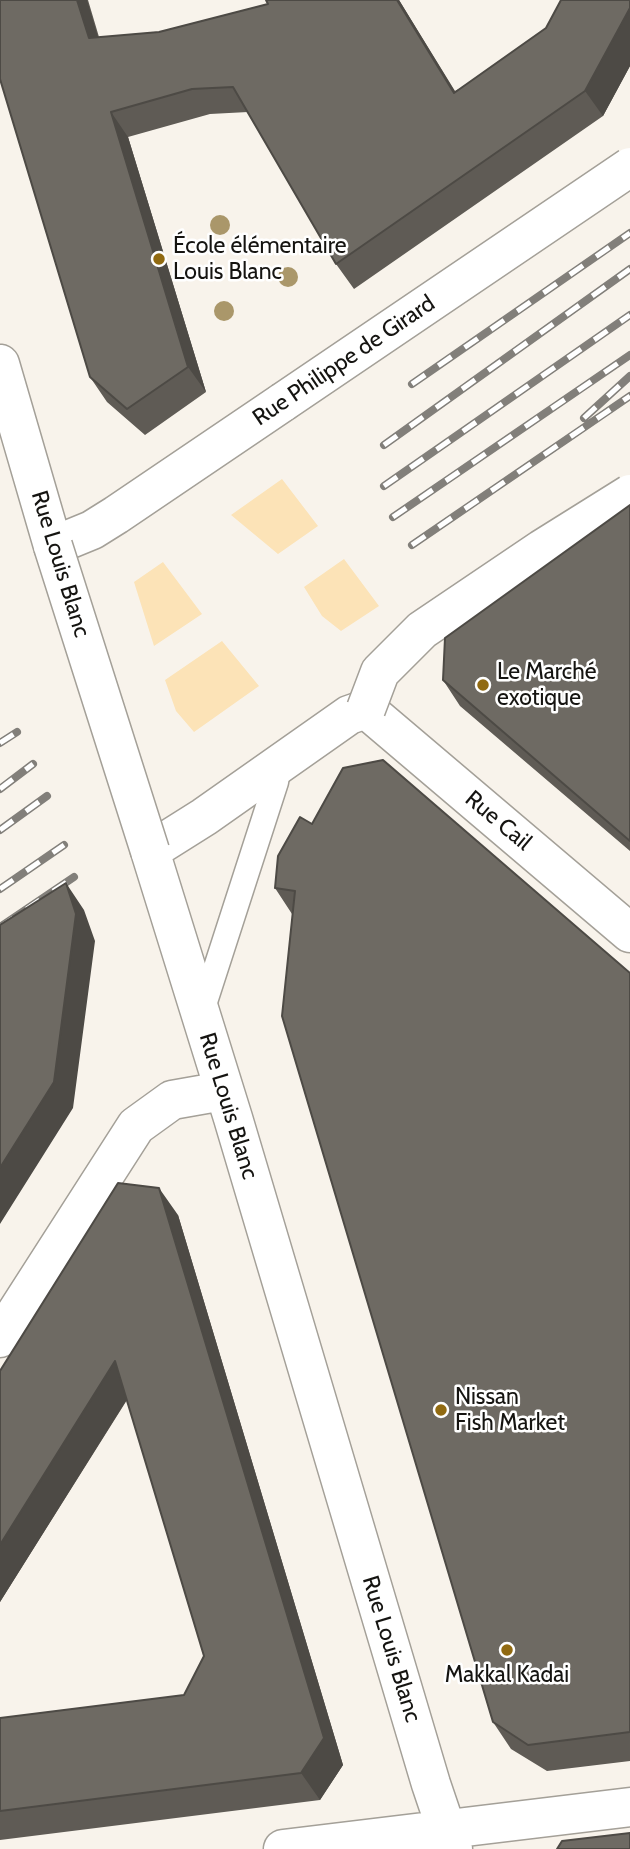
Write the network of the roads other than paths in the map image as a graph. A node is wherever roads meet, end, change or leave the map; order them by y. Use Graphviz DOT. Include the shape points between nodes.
graph roads {
  1 [pos="630,167"];
  2 [pos="0,364"];
  3 [pos="630,494"];
  4 [pos="50,536"];
  5 [pos="366,709"];
  6 [pos="279,764"];
  7 [pos="150,851"];
  8 [pos="630,933"];
  9 [pos="200,1016"];
  10 [pos="223,1091"];
  11 [pos="0,1338"];
  12 [pos="630,1807"];
  13 [pos="450,1839"];
  14 [pos="283,1849"];
  1 -- 4 [label="street, Rue Philippe de Girard, bridge" via="116,515 92,530"];
  2 -- 4 [label="street, Rue Louis Blanc"];
  3 -- 5 [label="street, bridge" via="422,629 380,672"];
  4 -- 7 [label="street, Rue Louis Blanc, bridge"];
  5 -- 6 [label="street" via="349,715"];
  5 -- 8 [label="street, Rue Cail"];
  6 -- 7 [label="street"];
  6 -- 9 [label="lane"];
  7 -- 9 [label="street, Rue Louis Blanc"];
  9 -- 10 [label="street, Rue Louis Blanc"];
  10 -- 11 [label="street" via="172,1100 136,1126"];
  10 -- 13 [label="street, Rue Louis Blanc"];
  12 -- 13 [label="street"];
  13 -- 14 [label="street"];
}
